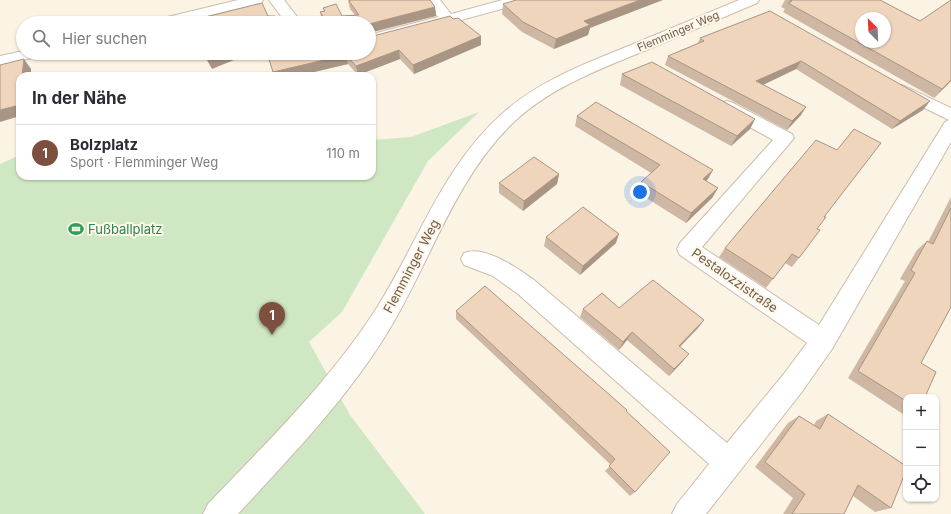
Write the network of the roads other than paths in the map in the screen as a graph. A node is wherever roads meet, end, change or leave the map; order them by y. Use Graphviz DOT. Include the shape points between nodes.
graph roads {
  1 [pos="256,0"];
  2 [pos="276,0"];
  3 [pos="433,0"];
  4 [pos="519,0"];
  5 [pos="755,4"];
  6 [pos="189,16"];
  7 [pos="289,16"];
  8 [pos="447,19"];
  9 [pos="376,38"];
  10 [pos="627,52"];
  11 [pos="16,57"];
  12 [pos="0,61"];
  13 [pos="646,64"];
  14 [pos="886,80"];
  15 [pos="716,101"];
  16 [pos="951,115"];
  17 [pos="951,126"];
  18 [pos="472,259"];
  19 [pos="823,341"];
  20 [pos="729,463"];
  21 [pos="218,514"];
  22 [pos="687,514"];
  1 -- 6 [label="street"];
  2 -- 7 [label="street"];
  3 -- 8 [label="street"];
  4 -- 8 [label="street"];
  5 -- 10 [label="street, Flemminger Weg"];
  8 -- 9 [label="street"];
  10 -- 13 [label="street, Flemminger Weg"];
  10 -- 21 [label="street, Flemminger Weg" via="544,91 510,116 484,143 453,187 384,317 357,356 310,413"];
  11 -- 12 [label="street"];
  14 -- 16 [label="street"];
  15 -- 19 [label="street, Pestalozzistraße" via="785,138 688,249"];
  17 -- 19 [label="street"];
  18 -- 20 [label="street" via="501,269 526,287"];
  19 -- 20 [label="street"];
  20 -- 22 [label="street"];
}
